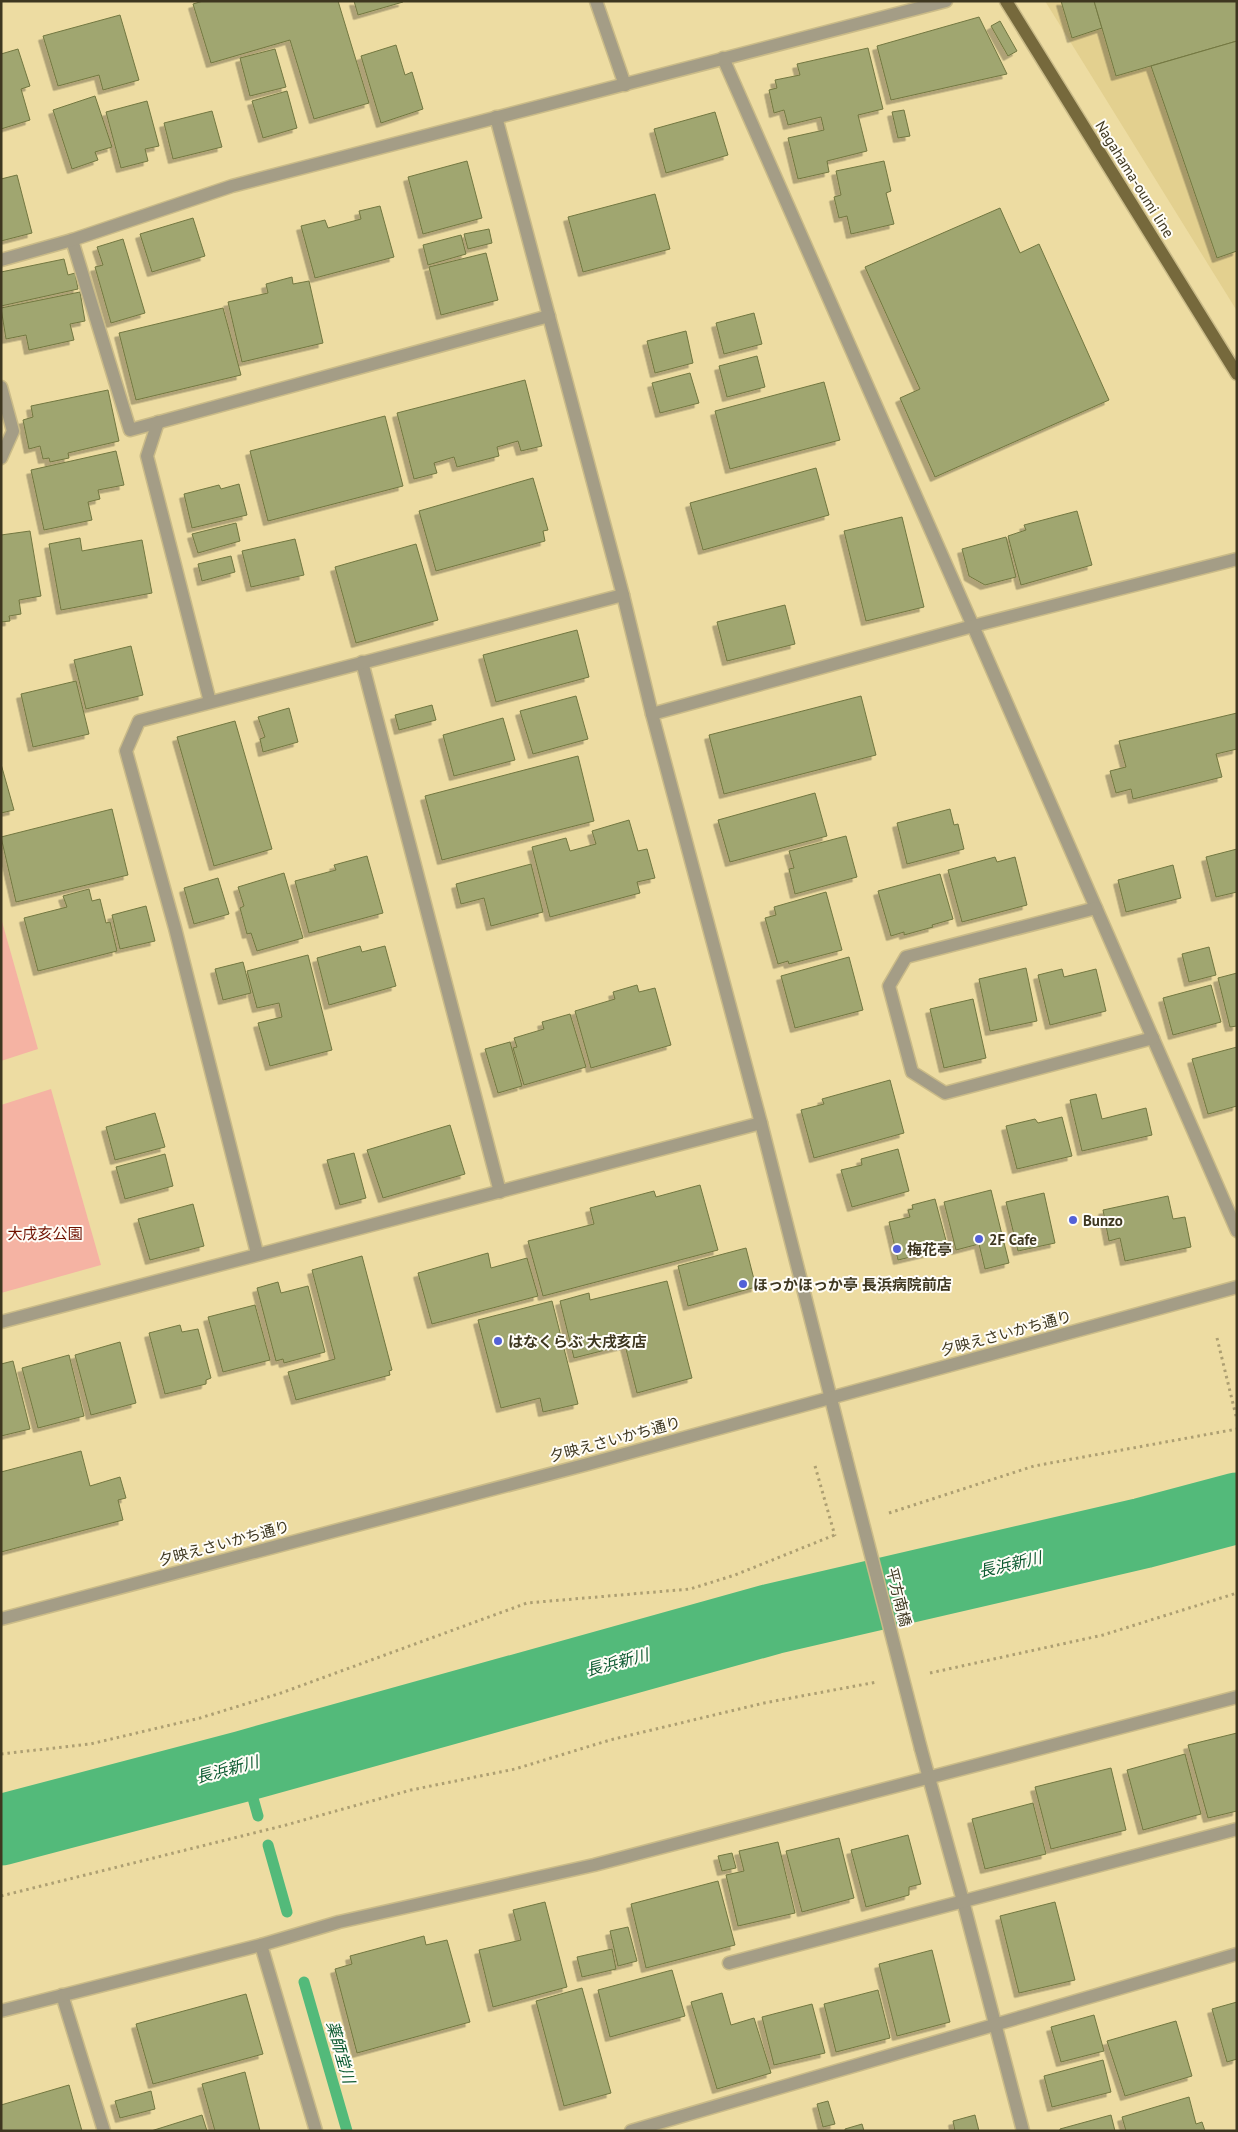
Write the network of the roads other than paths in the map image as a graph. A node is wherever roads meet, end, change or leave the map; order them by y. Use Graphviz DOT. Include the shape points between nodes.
graph roads {
  1 [pos="596,1"];
  2 [pos="946,1"];
  3 [pos="1006,1"];
  4 [pos="723,58"];
  5 [pos="625,85"];
  6 [pos="496,118"];
  7 [pos="72,240"];
  8 [pos="1,260"];
  9 [pos="549,316"];
  10 [pos="1237,374"];
  11 [pos="1,387"];
  12 [pos="158,422"];
  13 [pos="1,458"];
  14 [pos="1237,559"];
  15 [pos="623,594"];
  16 [pos="973,626"];
  17 [pos="362,662"];
  18 [pos="210,702"];
  19 [pos="652,714"];
  20 [pos="1096,908"];
  21 [pos="1153,1038"];
  22 [pos="761,1122"];
  23 [pos="500,1192"];
  24 [pos="1237,1231"];
  25 [pos="257,1253"];
  26 [pos="1237,1287"];
  27 [pos="1,1322"];
  28 [pos="831,1397"];
  29 [pos="1,1619"];
  30 [pos="1237,1697"];
  31 [pos="928,1777"];
  32 [pos="1237,1829"];
  33 [pos="963,1901"];
  34 [pos="261,1945"];
  35 [pos="1237,1954"];
  36 [pos="729,1963"];
  37 [pos="62,1994"];
  38 [pos="1,2011"];
  39 [pos="996,2024"];
  40 [pos="104,2131"];
  41 [pos="316,2131"];
  42 [pos="631,2131"];
  43 [pos="1023,2131"];
  1 -- 5 [label="street"];
  2 -- 4 [label="street"];
  3 -- 10 [label="main road, Nagahama-oumi line"];
  4 -- 5 [label="street"];
  4 -- 16 [label="street"];
  5 -- 6 [label="street"];
  6 -- 7 [label="street" via="232,186"];
  6 -- 9 [label="street, 平方南橋"];
  7 -- 8 [label="street"];
  7 -- 12 [label="street" via="130,430"];
  9 -- 12 [label="street"];
  9 -- 15 [label="street, 平方南橋"];
  11 -- 13 [label="street" via="13,431"];
  12 -- 18 [label="street" via="147,456"];
  14 -- 16 [label="street"];
  15 -- 17 [label="street"];
  15 -- 19 [label="street, 平方南橋"];
  16 -- 19 [label="street"];
  16 -- 20 [label="street"];
  17 -- 18 [label="street"];
  17 -- 23 [label="street"];
  18 -- 25 [label="street" via="139,721 126,751 175,928"];
  19 -- 22 [label="street, 平方南橋"];
  20 -- 21 [label="street"];
  20 -- 21 [label="street" via="906,957 889,986 912,1072 945,1093"];
  21 -- 24 [label="street"];
  22 -- 23 [label="street"];
  22 -- 28 [label="street, 平方南橋"];
  23 -- 25 [label="street"];
  25 -- 27 [label="street"];
  26 -- 28 [label="street, 夕映えさいかち通り"];
  28 -- 29 [label="street, 夕映えさいかち通り"];
  28 -- 31 [label="street, 平方南橋, bridge"];
  30 -- 31 [label="street"];
  31 -- 33 [label="street, 平方南橋"];
  31 -- 34 [label="street" via="594,1865 339,1922"];
  32 -- 33 [label="street"];
  33 -- 36 [label="street"];
  33 -- 39 [label="street, 平方南橋"];
  34 -- 37 [label="street"];
  34 -- 41 [label="street"];
  35 -- 39 [label="street"];
  37 -- 38 [label="street"];
  37 -- 40 [label="street"];
  39 -- 42 [label="street"];
  39 -- 43 [label="street, 平方南橋"];
}
